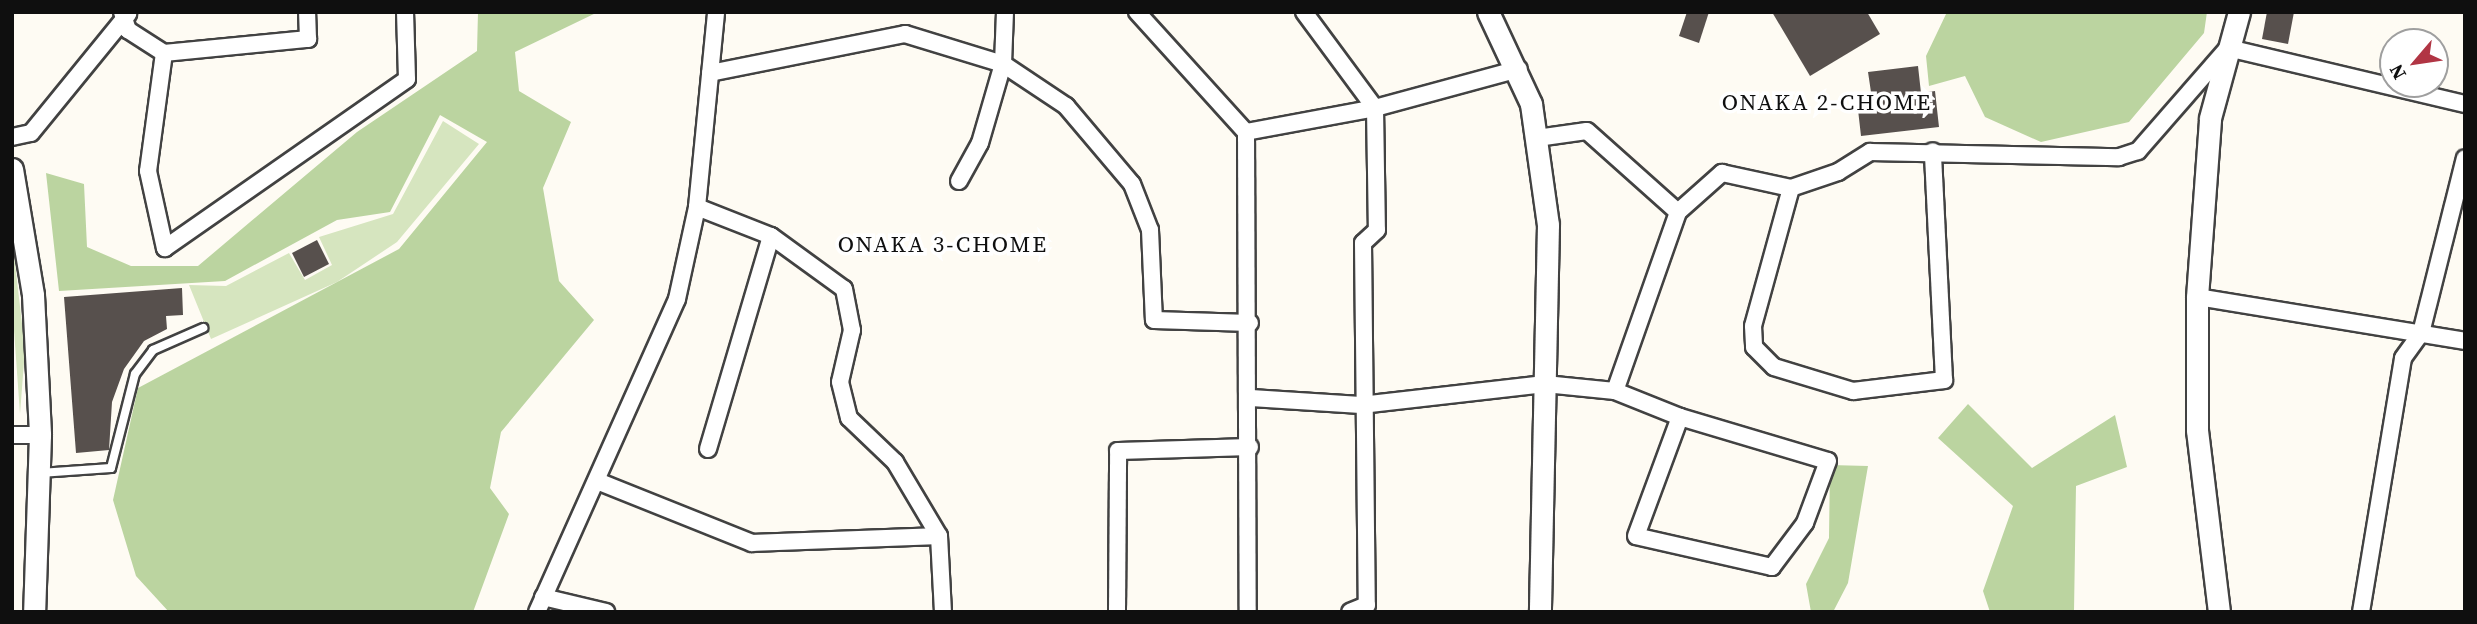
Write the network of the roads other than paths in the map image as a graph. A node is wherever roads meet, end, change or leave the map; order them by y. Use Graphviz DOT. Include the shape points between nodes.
graph roads {
  1 [pos="307,12"];
  2 [pos="405,12"];
  3 [pos="716,12"];
  4 [pos="1005,12"];
  5 [pos="1137,12"];
  6 [pos="1304,12"];
  7 [pos="1488,12"];
  8 [pos="2239,12"];
  9 [pos="125,15"];
  10 [pos="2228,48"];
  11 [pos="164,52"];
  12 [pos="1003,65"];
  13 [pos="1519,69"];
  14 [pos="710,73"];
  15 [pos="2465,104"];
  16 [pos="1375,108"];
  17 [pos="1246,132"];
  18 [pos="12,136"];
  19 [pos="1537,138"];
  20 [pos="1933,151"];
  21 [pos="2465,158"];
  22 [pos="12,169"];
  23 [pos="959,181"];
  24 [pos="1791,188"];
  25 [pos="697,208"];
  26 [pos="1678,212"];
  27 [pos="771,236"];
  28 [pos="2197,297"];
  29 [pos="1250,323"];
  30 [pos="204,328"];
  31 [pos="2421,333"];
  32 [pos="2465,341"];
  33 [pos="1545,384"];
  34 [pos="1615,391"];
  35 [pos="1251,398"];
  36 [pos="1361,405"];
  37 [pos="1680,417"];
  38 [pos="12,435"];
  39 [pos="40,435"];
  40 [pos="1250,447"];
  41 [pos="708,449"];
  42 [pos="40,473"];
  43 [pos="597,481"];
  44 [pos="939,536"];
  45 [pos="540,604"];
  46 [pos="1367,608"];
  47 [pos="34,612"];
  48 [pos="606,612"];
  49 [pos="943,612"];
  50 [pos="1117,612"];
  51 [pos="1248,612"];
  52 [pos="1350,612"];
  53 [pos="1540,612"];
  54 [pos="2219,612"];
  55 [pos="2361,612"];
  1 -- 11 [label="street" via="309,39"];
  2 -- 11 [label="street" via="407,79 165,248 148,171"];
  3 -- 14 [label="street"];
  4 -- 12 [label="street"];
  5 -- 17 [label="street"];
  6 -- 16 [label="street"];
  7 -- 13 [label="street"];
  8 -- 10 [label="street"];
  9 -- 11 [label="street"];
  9 -- 18 [label="street" via="31,133"];
  10 -- 15 [label="street"];
  10 -- 20 [label="street" via="2138,150 2119,158 2021,159"];
  10 -- 28 [label="street" via="2210,118"];
  12 -- 14 [label="street" via="905,34"];
  12 -- 23 [label="street" via="980,143"];
  12 -- 29 [label="street" via="1066,106 1132,184 1150,230 1154,320"];
  13 -- 16 [label="street"];
  13 -- 19 [label="street"];
  14 -- 25 [label="street"];
  16 -- 17 [label="street"];
  16 -- 36 [label="street" via="1377,230 1363,243"];
  17 -- 29 [label="street"];
  19 -- 26 [label="street" via="1587,131"];
  19 -- 33 [label="street" via="1548,225"];
  20 -- 24 [label="street" via="1870,152 1838,172"];
  20 -- 24 [label="street" via="1944,380 1853,391 1774,367 1754,347 1753,326"];
  21 -- 31 [label="street"];
  22 -- 39 [label="street" via="33,295"];
  24 -- 26 [label="street" via="1722,173"];
  25 -- 27 [label="street"];
  25 -- 43 [label="street" via="677,299"];
  26 -- 34 [label="street"];
  27 -- 41 [label="street"];
  27 -- 44 [label="street" via="844,289 852,330 840,382 849,418 895,462"];
  28 -- 31 [label="street"];
  28 -- 54 [label="street" via="2197,430"];
  29 -- 35 [label="street"];
  30 -- 42 [label="lane" via="153,350 135,374 111,468"];
  31 -- 32 [label="street"];
  31 -- 55 [label="street" via="2403,358"];
  33 -- 34 [label="street"];
  33 -- 36 [label="street"];
  33 -- 53 [label="street"];
  34 -- 37 [label="street"];
  35 -- 36 [label="street"];
  35 -- 40 [label="street"];
  36 -- 46 [label="street"];
  37 -- 37 [label="street" via="1828,461 1805,523 1772,567 1636,536"];
  38 -- 39 [label="street"];
  39 -- 42 [label="street"];
  40 -- 50 [label="street" via="1118,451"];
  40 -- 51 [label="street"];
  42 -- 47 [label="street"];
  43 -- 44 [label="street" via="752,543"];
  43 -- 45 [label="street"];
  44 -- 49 [label="street"];
  45 -- 48 [label="street"];
  46 -- 52 [label="street"];
}
